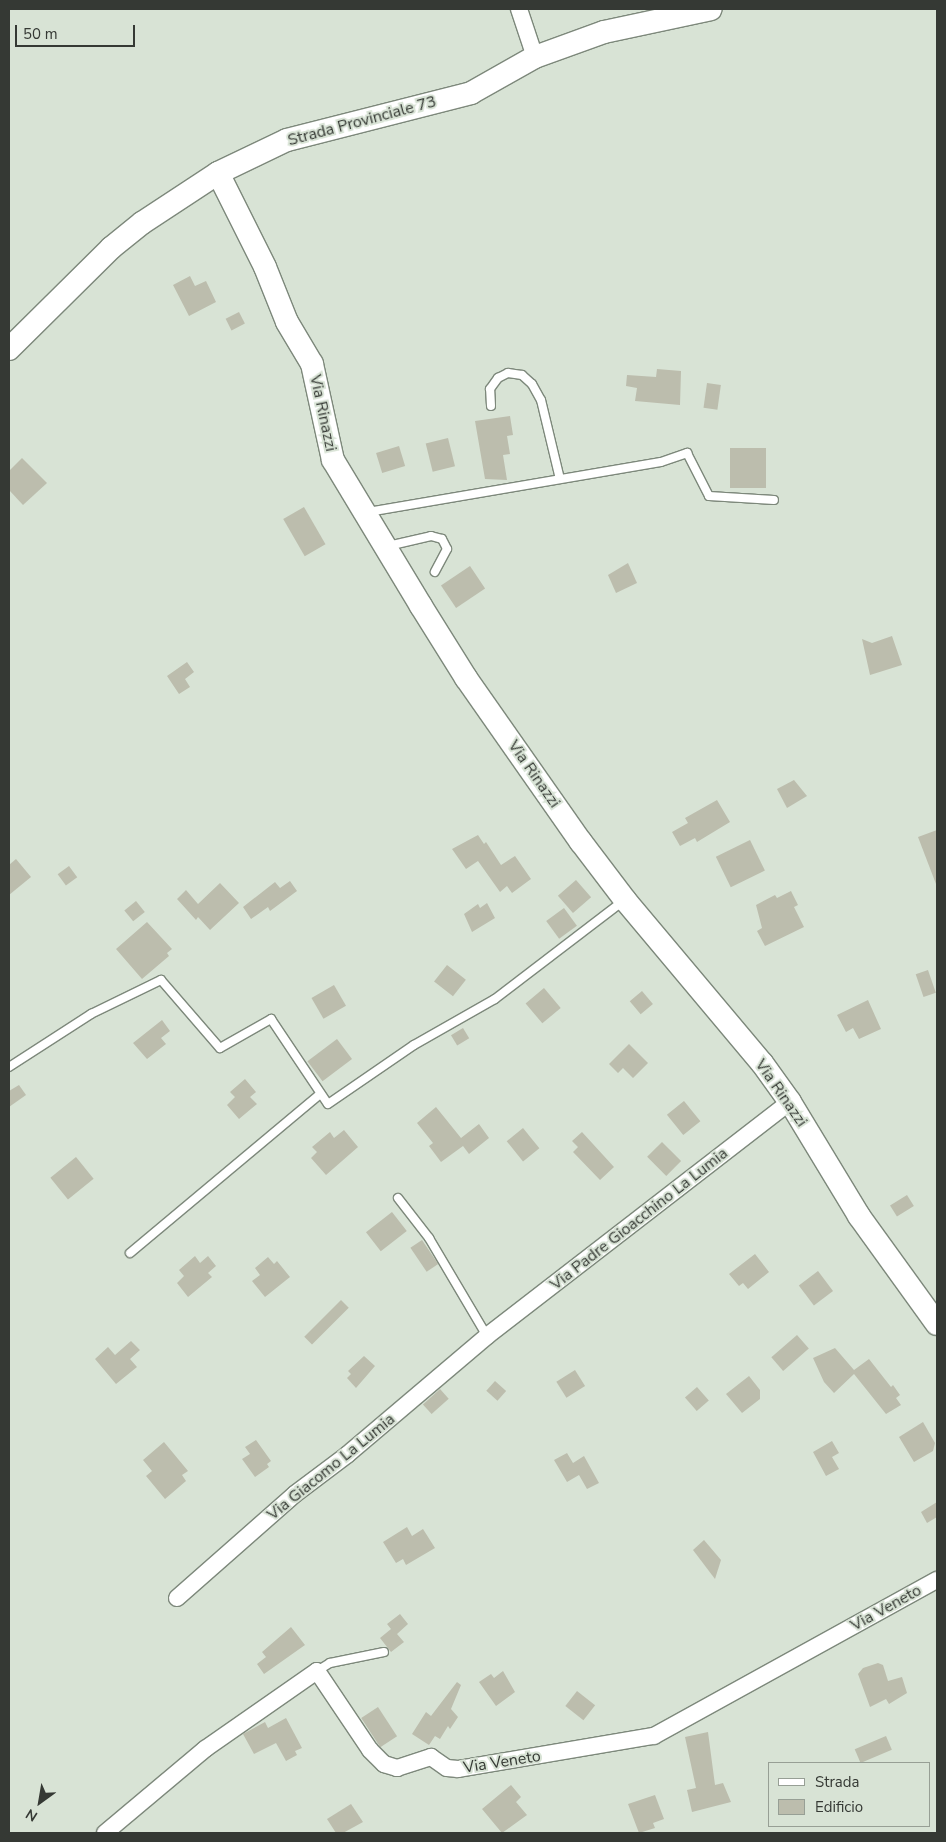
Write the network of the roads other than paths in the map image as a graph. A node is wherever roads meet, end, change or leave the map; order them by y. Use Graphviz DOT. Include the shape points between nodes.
graph roads {
  1 [pos="518,9"];
  2 [pos="711,9"];
  3 [pos="535,57"];
  4 [pos="218,174"];
  5 [pos="9,349"];
  6 [pos="491,406"];
  7 [pos="560,479"];
  8 [pos="774,500"];
  9 [pos="365,513"];
  10 [pos="386,547"];
  11 [pos="434,572"];
  12 [pos="625,900"];
  13 [pos="9,1067"];
  14 [pos="320,1094"];
  15 [pos="790,1102"];
  16 [pos="398,1198"];
  17 [pos="130,1254"];
  18 [pos="937,1324"];
  19 [pos="487,1336"];
  20 [pos="937,1580"];
  21 [pos="177,1598"];
  22 [pos="384,1652"];
  23 [pos="317,1671"];
  24 [pos="105,1833"];
  1 -- 3 [label="street"];
  2 -- 3 [label="street, Strada Provinciale 73" via="604,32"];
  3 -- 4 [label="street, Strada Provinciale 73" via="471,93 287,140"];
  4 -- 5 [label="street, Strada Provinciale 73" via="142,223 111,248"];
  4 -- 9 [label="street, Via Rinazzi" via="265,267 288,322 312,364 333,460"];
  6 -- 7 [label="lane" via="490,389 498,378 508,373 522,374 532,384 541,400"];
  7 -- 8 [label="lane" via="660,462 687,454 709,496"];
  7 -- 9 [label="lane"];
  9 -- 10 [label="street, Via Rinazzi"];
  10 -- 11 [label="lane" via="430,536 442,539 447,549"];
  10 -- 12 [label="street, Via Rinazzi" via="466,678"];
  12 -- 14 [label="lane" via="495,999 414,1045 328,1104"];
  12 -- 15 [label="street, Via Rinazzi" via="762,1063"];
  13 -- 14 [label="lane" via="91,1014 161,980 220,1048 271,1019"];
  14 -- 17 [label="lane"];
  15 -- 18 [label="street, Via Rinazzi" via="860,1216"];
  15 -- 19 [label="street, Via Padre Gioacchino La Lumia"];
  16 -- 19 [label="lane" via="429,1238"];
  19 -- 21 [label="street, Via Giacomo La Lumia" via="295,1494"];
  20 -- 23 [label="street, Via Veneto" via="654,1736 458,1769 447,1768 431,1757 397,1768 384,1764 370,1750"];
  22 -- 23 [label="lane" via="330,1662"];
  23 -- 24 [label="street" via="205,1749"];
}
